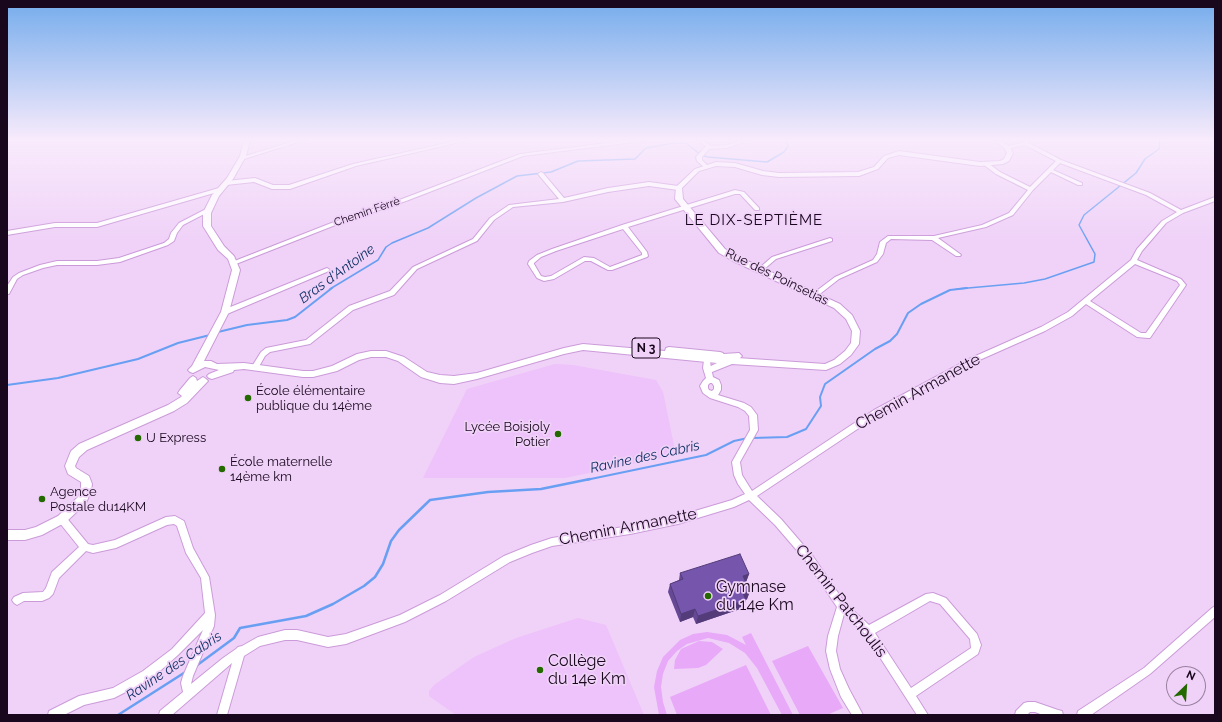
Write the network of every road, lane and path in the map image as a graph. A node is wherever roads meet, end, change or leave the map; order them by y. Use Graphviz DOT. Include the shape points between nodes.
graph roads {
  1 [pos="232,174"];
  2 [pos="329,174"];
  3 [pos="473,174"];
  4 [pos="541,174"];
  5 [pos="691,174"];
  6 [pos="768,174"];
  7 [pos="860,174"];
  8 [pos="999,174"];
  9 [pos="1046,174"];
  10 [pos="1058,174"];
  11 [pos="1093,174"];
  12 [pos="226,183"];
  13 [pos="1080,184"];
  14 [pos="678,188"];
  15 [pos="1031,189"];
  16 [pos="219,190"];
  17 [pos="1215,199"];
  18 [pos="563,200"];
  19 [pos="686,207"];
  20 [pos="757,209"];
  21 [pos="208,210"];
  22 [pos="1181,212"];
  23 [pos="624,226"];
  24 [pos="7,232"];
  25 [pos="932,237"];
  26 [pos="830,240"];
  27 [pos="958,255"];
  28 [pos="1134,260"];
  29 [pos="234,263"];
  30 [pos="327,270"];
  31 [pos="760,270"];
  32 [pos="7,292"];
  33 [pos="814,295"];
  34 [pos="1086,301"];
  35 [pos="225,312"];
  36 [pos="204,350"];
  37 [pos="742,360"];
  38 [pos="709,361"];
  39 [pos="253,368"];
  40 [pos="194,369"];
  41 [pos="210,372"];
  42 [pos="193,380"];
  43 [pos="454,380"];
  44 [pos="710,380"];
  45 [pos="719,390"];
  46 [pos="709,393"];
  47 [pos="730,401"];
  48 [pos="166,410"];
  49 [pos="750,495"];
  50 [pos="62,518"];
  51 [pos="7,535"];
  52 [pos="85,547"];
  53 [pos="17,600"];
  54 [pos="842,606"];
  55 [pos="1215,611"];
  56 [pos="210,615"];
  57 [pos="868,632"];
  58 [pos="241,650"];
  59 [pos="189,694"];
  60 [pos="910,694"];
  61 [pos="53,715"];
  62 [pos="164,715"];
  63 [pos="222,715"];
  64 [pos="858,715"];
  65 [pos="923,715"];
  66 [pos="1020,715"];
  67 [pos="1058,715"];
  68 [pos="1082,715"];
  1 -- 12 [label="main road"];
  2 -- 12 [label="street" via="290,187 272,187 255,180"];
  3 -- 29 [label="street, Chemin Fèrrè"];
  4 -- 18 [label="street"];
  5 -- 14 [label="main road"];
  6 -- 7 [label="main road"];
  8 -- 15 [label="street"];
  9 -- 15 [label="street"];
  10 -- 13 [label="street"];
  11 -- 22 [label="street" via="1148,194"];
  12 -- 16 [label="main road"];
  14 -- 18 [label="street" via="649,184"];
  14 -- 19 [label="main road, Rue des Poinsetias / N 3" via="679,199"];
  15 -- 25 [label="street" via="1011,214 1004,218 984,226"];
  16 -- 21 [label="main road"];
  16 -- 24 [label="street" via="97,226 55,225"];
  17 -- 22 [label="street, Chemin Armanette"];
  18 -- 39 [label="street" via="517,204 506,208 492,219 474,240 420,264 392,293 351,308 308,342 268,350"];
  19 -- 20 [label="street" via="735,192 742,193"];
  19 -- 23 [label="street"];
  19 -- 31 [label="main road, Rue des Poinsetias / N 3" via="722,251"];
  21 -- 29 [label="main road" via="207,226"];
  21 -- 32 [label="street" via="181,224 172,240 166,244 120,260 42,266 15,278"];
  22 -- 28 [label="street, Chemin Armanette" via="1157,228"];
  23 -- 23 [label="street" via="645,256 610,269 592,259 584,259 552,278 544,279 539,277 531,264 539,256"];
  25 -- 27 [label="street"];
  25 -- 33 [label="street" via="890,237 883,242 880,254 874,261 837,278"];
  26 -- 31 [label="street" via="774,258"];
  28 -- 34 [label="street, Chemin Armanette"];
  28 -- 34 [label="street" via="1179,280 1183,285 1148,336 1139,335"];
  29 -- 35 [label="main road" via="236,270"];
  30 -- 35 [label="street"];
  31 -- 33 [label="main road, Rue des Poinsetias / N 3"];
  33 -- 37 [label="main road, Rue des Poinsetias / N 3" via="837,306 854,325 855,344 843,357 826,367"];
  34 -- 49 [label="street, Chemin Armanette" via="1070,314 1043,329 973,360 877,412"];
  35 -- 36 [label="main road"];
  36 -- 40 [label="main road"];
  36 -- 41 [label="main road"];
  37 -- 38 [label="main road, Rue des Poinsetias / N 3"];
  37 -- 38 [label="main road" via="722,364"];
  38 -- 43 [label="main road, Rue des Poinsetias / N 3" via="583,347"];
  38 -- 43 [label="main road, Rue des Poinsetias / N 3" via="576,344"];
  38 -- 44 [label="street" via="713,377"];
  39 -- 41 [label="main road, Rue des Poinsetias / N 3"];
  39 -- 43 [label="main road, Rue des Poinsetias / N 3" via="313,374 334,369 371,354 386,354 401,359 424,375"];
  40 -- 41 [label="main road, N 3"];
  40 -- 42 [label="main road" via="191,376"];
  41 -- 42 [label="main road, N 3"];
  41 -- 48 [label="main road, N 3" via="184,400"];
  42 -- 48 [label="main road, N 3" via="188,389"];
  44 -- 45 [label="street" via="717,384"];
  44 -- 46 [label="street" via="704,383 703,387"];
  45 -- 46 [label="street" via="716,393"];
  45 -- 47 [label="street"];
  46 -- 47 [label="street"];
  47 -- 49 [label="street, Chemin Patchoulis" via="748,409 754,420 754,430 736,462 738,474"];
  48 -- 50 [label="main road, N 3" via="100,438 75,454 70,466 72,471 85,479 86,491 82,500"];
  49 -- 54 [label="street, Chemin Patchoulis" via="792,539"];
  49 -- 58 [label="street, Chemin Armanette" via="734,503 678,520 531,548 402,619 346,639 328,642 285,635 272,637"];
  50 -- 51 [label="main road, N 3" via="38,531 25,535"];
  50 -- 52 [label="street"];
  52 -- 53 [label="street" via="55,575 46,595"];
  52 -- 56 [label="street" via="93,549 116,544 166,520 178,521 188,550 205,577"];
  54 -- 57 [label="street, Chemin Patchoulis"];
  54 -- 64 [label="street" via="833,636 832,651 845,693"];
  55 -- 68 [label="street" via="1147,671"];
  56 -- 59 [label="street" via="209,626 186,683"];
  56 -- 61 [label="street" via="175,652 147,675 114,693 83,700"];
  57 -- 60 [label="street, Chemin Patchoulis"];
  57 -- 60 [label="street" via="932,597 943,600 974,637 975,651"];
  58 -- 59 [label="street, Chemin Armanette"];
  58 -- 63 [label="street"];
  59 -- 62 [label="street, Chemin Armanette"];
  60 -- 65 [label="street, Chemin Patchoulis"];
  66 -- 67 [label="street" via="1028,707"];
}
